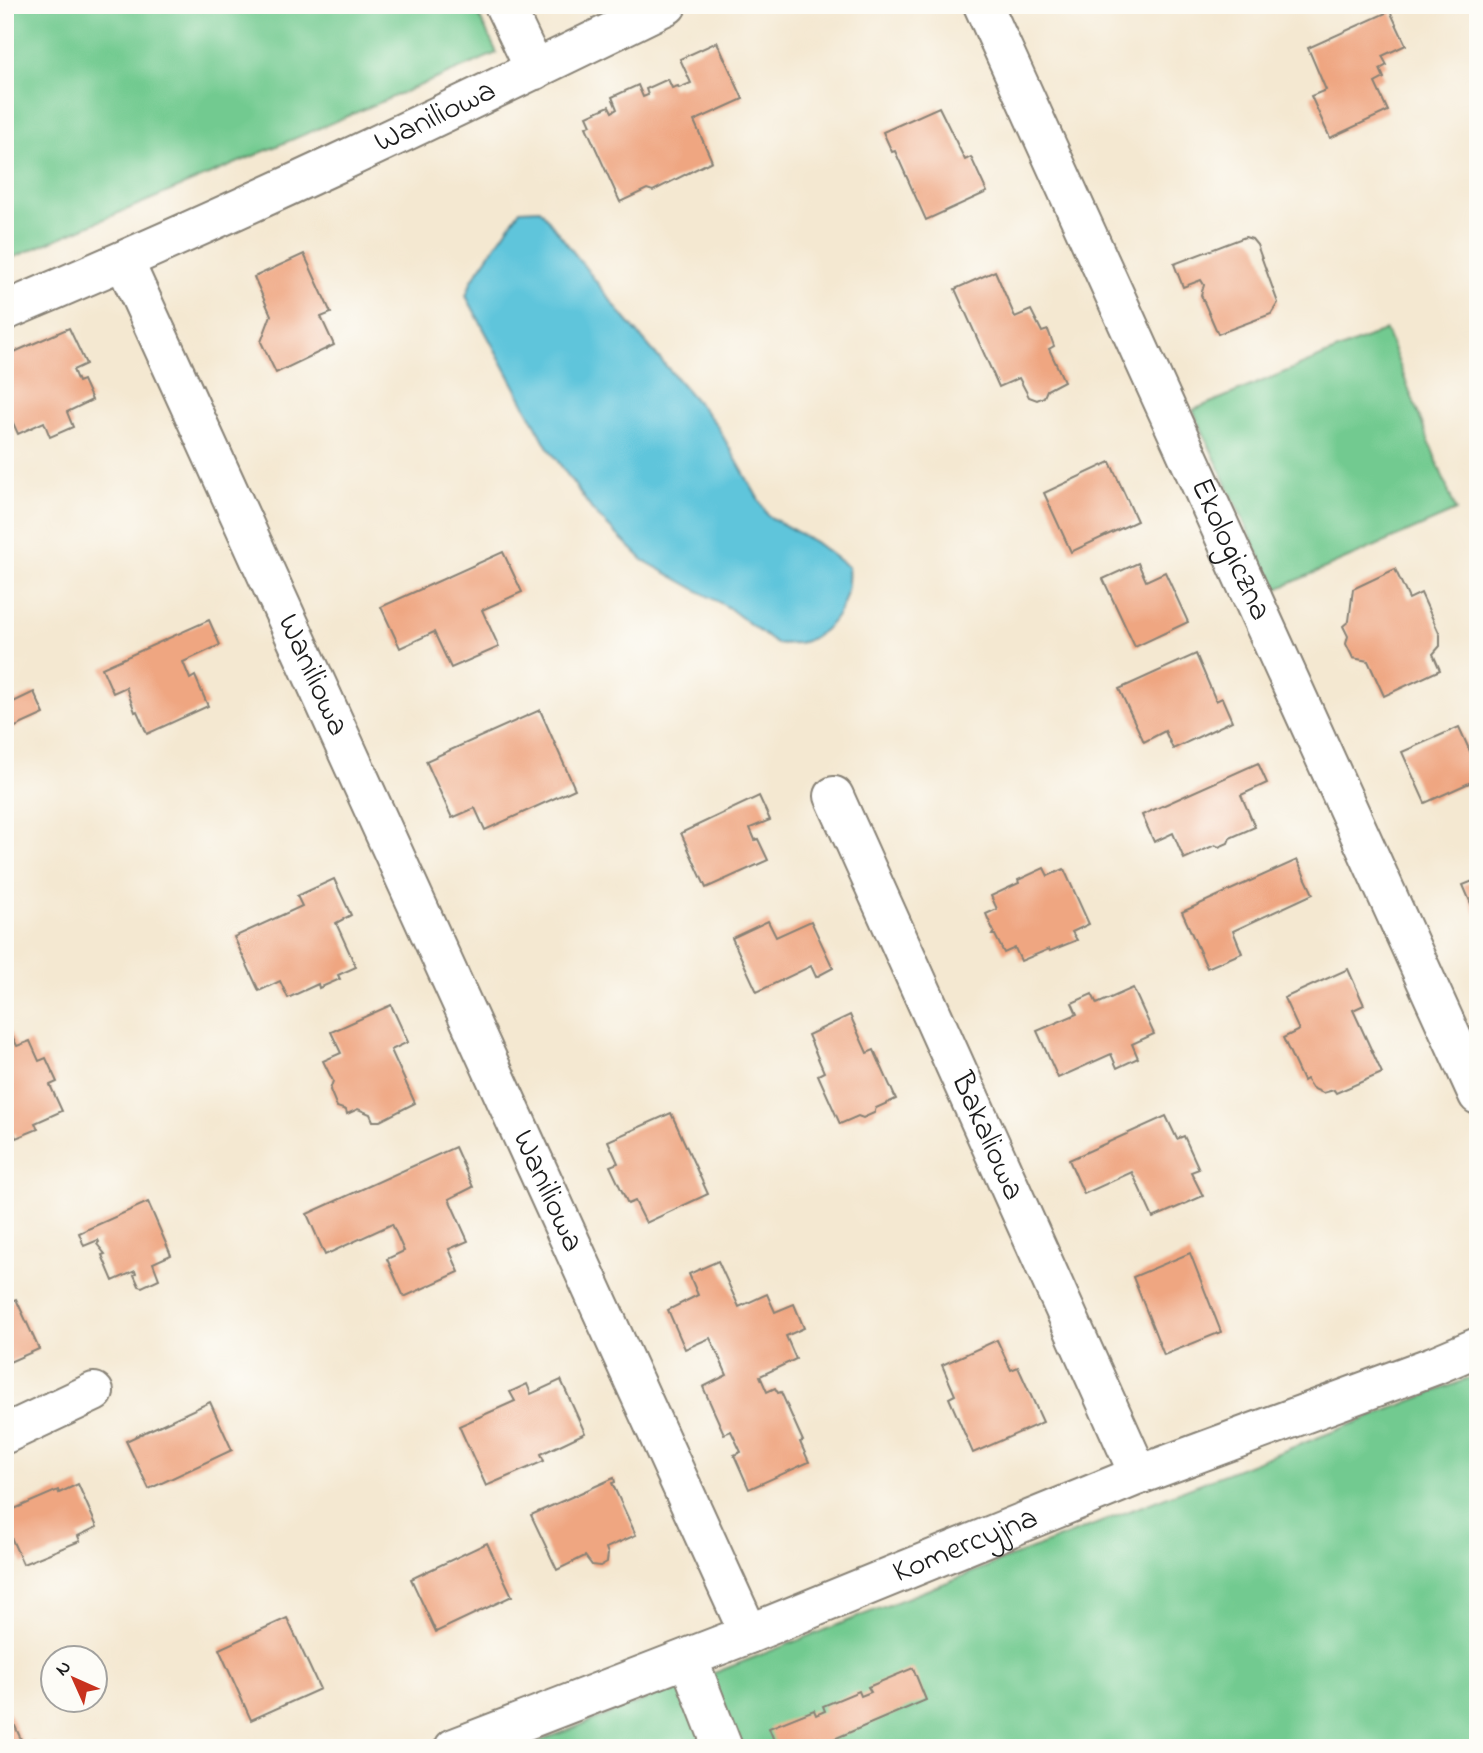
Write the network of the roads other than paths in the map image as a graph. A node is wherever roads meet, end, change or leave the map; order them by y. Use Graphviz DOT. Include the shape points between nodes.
graph roads {
  1 [pos="504,5"];
  2 [pos="667,5"];
  3 [pos="984,5"];
  4 [pos="535,70"];
  5 [pos="124,261"];
  6 [pos="5,311"];
  7 [pos="834,796"];
  8 [pos="1478,1095"];
  9 [pos="1478,1347"];
  10 [pos="94,1392"];
  11 [pos="5,1434"];
  12 [pos="1139,1475"];
  13 [pos="749,1634"];
  14 [pos="688,1658"];
  15 [pos="454,1748"];
  16 [pos="723,1748"];
  1 -- 4 [label="street"];
  2 -- 4 [label="street, Waniliowa"];
  3 -- 8 [label="street, Ekologiczna"];
  4 -- 5 [label="street, Waniliowa"];
  5 -- 6 [label="street"];
  5 -- 13 [label="street, Waniliowa"];
  7 -- 12 [label="street, Bakaliowa"];
  9 -- 12 [label="street, Komercyjna"];
  10 -- 11 [label="street"];
  12 -- 13 [label="street, Komercyjna"];
  13 -- 14 [label="street, Komercyjna"];
  14 -- 15 [label="street, Komercyjna"];
  14 -- 16 [label="street"];
}
